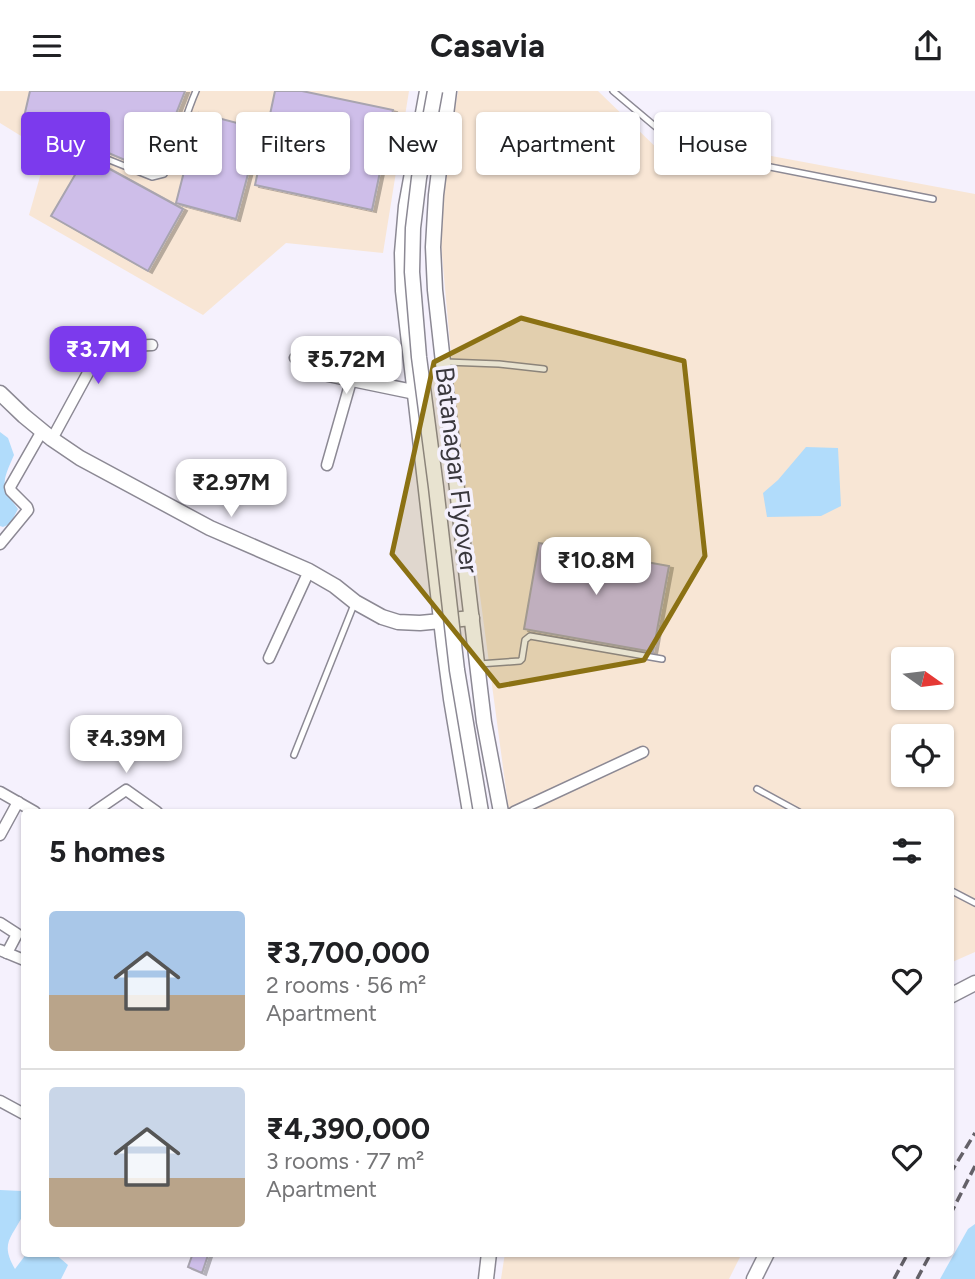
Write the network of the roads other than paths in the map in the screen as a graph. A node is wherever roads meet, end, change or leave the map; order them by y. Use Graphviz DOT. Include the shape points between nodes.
graph roads {
  1 [pos="196,91"];
  2 [pos="427,91"];
  3 [pos="435,91"];
  4 [pos="449,91"];
  5 [pos="613,91"];
  6 [pos="110,160"];
  7 [pos="933,198"];
  8 [pos="152,345"];
  9 [pos="295,358"];
  10 [pos="442,362"];
  11 [pos="544,369"];
  12 [pos="332,371"];
  13 [pos="351,381"];
  14 [pos="415,391"];
  15 [pos="0,393"];
  16 [pos="47,435"];
  17 [pos="327,465"];
  18 [pos="0,544"];
  19 [pos="309,572"];
  20 [pos="355,602"];
  21 [pos="471,618"];
  22 [pos="441,622"];
  23 [pos="269,658"];
  24 [pos="662,659"];
  25 [pos="477,664"];
  26 [pos="643,752"];
  27 [pos="294,755"];
  28 [pos="757,789"];
  29 [pos="0,792"];
  30 [pos="18,802"];
  31 [pos="31,809"];
  32 [pos="98,809"];
  33 [pos="153,809"];
  34 [pos="469,809"];
  35 [pos="480,809"];
  36 [pos="500,809"];
  37 [pos="520,809"];
  38 [pos="794,809"];
  39 [pos="0,835"];
  40 [pos="954,892"];
  41 [pos="975,903"];
  42 [pos="0,923"];
  43 [pos="4,951"];
  44 [pos="21,959"];
  45 [pos="975,983"];
  46 [pos="954,994"];
  47 [pos="0,1101"];
  48 [pos="21,1112"];
  49 [pos="481,1257"];
  50 [pos="489,1257"];
  51 [pos="765,1257"];
  52 [pos="478,1279"];
  53 [pos="486,1279"];
  54 [pos="754,1279"];
  1 -- 6 [label="lane" via="164,174 152,177"];
  2 -- 14 [label="street" via="402,253"];
  3 -- 35 [label="street, Batanagar Flyover, bridge" via="413,229 413,284 457,670"];
  4 -- 10 [label="street" via="433,247"];
  5 -- 7 [label="lane" via="682,146"];
  8 -- 16 [label="street" via="102,347"];
  9 -- 13 [label="street" via="323,375"];
  10 -- 11 [label="lane"];
  10 -- 21 [label="street"];
  12 -- 14 [label="lane"];
  13 -- 14 [label="street"];
  13 -- 17 [label="street"];
  14 -- 22 [label="street"];
  15 -- 16 [label="street"];
  16 -- 18 [label="street" via="10,487 28,510"];
  16 -- 19 [label="street" via="80,458 210,528"];
  19 -- 20 [label="street"];
  19 -- 23 [label="street"];
  20 -- 22 [label="street" via="398,622"];
  20 -- 27 [label="lane"];
  21 -- 22 [label="street"];
  21 -- 25 [label="street"];
  22 -- 34 [label="street"];
  24 -- 25 [label="lane" via="530,636 520,661"];
  25 -- 36 [label="street"];
  26 -- 37 [label="street"];
  28 -- 38 [label="lane"];
  29 -- 30 [label="street"];
  30 -- 31 [label="street"];
  30 -- 39 [label="street"];
  32 -- 33 [label="street" via="128,790"];
  40 -- 41 [label="lane"];
  42 -- 43 [label="street" via="17,934"];
  43 -- 44 [label="street"];
  45 -- 46 [label="street"];
  47 -- 48 [label="street"];
  49 -- 52 [label="street"];
  50 -- 53 [label="street"];
  51 -- 54 [label="street"];
}
